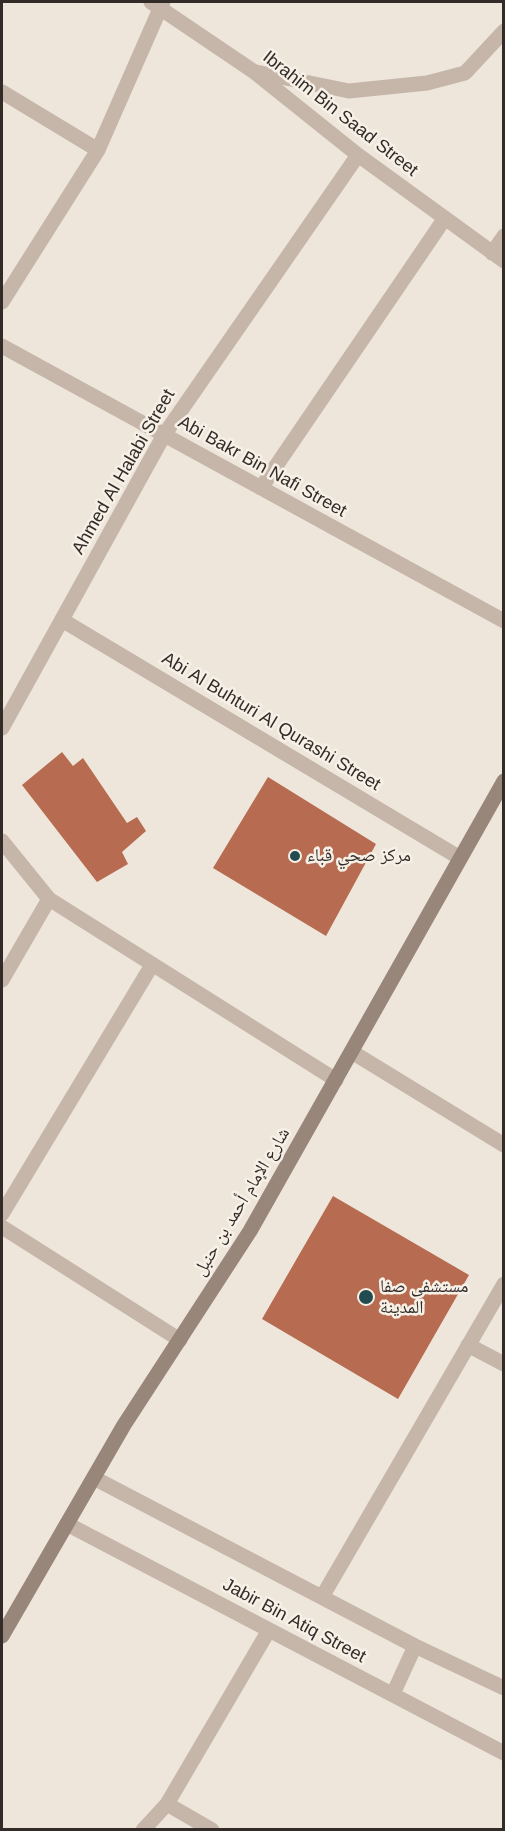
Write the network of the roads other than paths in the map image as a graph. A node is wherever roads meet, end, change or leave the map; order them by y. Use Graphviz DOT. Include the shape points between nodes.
graph roads {
  1 [pos="158,4"];
  2 [pos="504,31"];
  3 [pos="253,71"];
  4 [pos="2,92"];
  5 [pos="98,150"];
  6 [pos="358,155"];
  7 [pos="445,218"];
  8 [pos="504,236"];
  9 [pos="498,257"];
  10 [pos="2,302"];
  11 [pos="2,346"];
  12 [pos="164,435"];
  13 [pos="261,488"];
  14 [pos="62,620"];
  15 [pos="504,621"];
  16 [pos="2,729"];
  17 [pos="504,781"];
  18 [pos="2,841"];
  19 [pos="460,858"];
  20 [pos="48,899"];
  21 [pos="152,965"];
  22 [pos="2,980"];
  23 [pos="352,1052"];
  24 [pos="336,1080"];
  25 [pos="504,1145"];
  26 [pos="2,1214"];
  27 [pos="2,1227"];
  28 [pos="504,1284"];
  29 [pos="180,1340"];
  30 [pos="468,1345"];
  31 [pos="504,1364"];
  32 [pos="94,1478"];
  33 [pos="67,1524"];
  34 [pos="322,1598"];
  35 [pos="269,1630"];
  36 [pos="2,1636"];
  37 [pos="415,1646"];
  38 [pos="504,1688"];
  39 [pos="393,1694"];
  40 [pos="504,1753"];
  41 [pos="167,1804"];
  42 [pos="143,1830"];
  43 [pos="212,1830"];
  1 -- 3 [label="street, Ibrahim Bin Saad Street"];
  1 -- 5 [label="street"];
  2 -- 3 [label="street" via="465,73 427,83 349,90"];
  3 -- 6 [label="street, Ibrahim Bin Saad Street"];
  4 -- 5 [label="street"];
  5 -- 10 [label="street"];
  6 -- 7 [label="street, Ibrahim Bin Saad Street"];
  6 -- 12 [label="street, Ahmed Al Halabi Street"];
  7 -- 9 [label="street, Ibrahim Bin Saad Street"];
  7 -- 13 [label="street"];
  8 -- 9 [label="street"];
  11 -- 12 [label="street, Abi Bakr Bin Nafi Street"];
  12 -- 13 [label="street, Abi Bakr Bin Nafi Street"];
  12 -- 14 [label="street, Ahmed Al Halabi Street"];
  13 -- 15 [label="street, Abi Bakr Bin Nafi Street"];
  14 -- 16 [label="street, Ahmed Al Halabi Street"];
  14 -- 19 [label="street, Abi Al Buhturi Al Qurashi Street"];
  17 -- 19 [label="main road, شارع الإمام أحمد بن حنبل"];
  18 -- 20 [label="street"];
  19 -- 23 [label="main road, شارع الإمام أحمد بن حنبل"];
  20 -- 21 [label="street"];
  20 -- 22 [label="street"];
  21 -- 24 [label="street"];
  21 -- 26 [label="street"];
  23 -- 24 [label="main road, شارع الإمام أحمد بن حنبل"];
  23 -- 25 [label="street"];
  24 -- 29 [label="main road, شارع الإمام أحمد بن حنبل" via="250,1232"];
  27 -- 29 [label="street"];
  28 -- 30 [label="street"];
  29 -- 32 [label="main road, شارع الإمام أحمد بن حنبل"];
  30 -- 31 [label="street"];
  30 -- 34 [label="street"];
  32 -- 33 [label="main road, شارع الإمام أحمد بن حنبل"];
  32 -- 34 [label="street, Jabir Bin Atiq Street"];
  33 -- 35 [label="street, Jabir Bin Atiq Street"];
  33 -- 36 [label="main road, شارع الإمام أحمد بن حنبل"];
  34 -- 37 [label="street, Jabir Bin Atiq Street"];
  35 -- 39 [label="street, Jabir Bin Atiq Street"];
  35 -- 41 [label="street"];
  37 -- 38 [label="street, Jabir Bin Atiq Street"];
  37 -- 39 [label="street"];
  39 -- 40 [label="street, Jabir Bin Atiq Street"];
  41 -- 42 [label="street"];
  41 -- 43 [label="street"];
}
